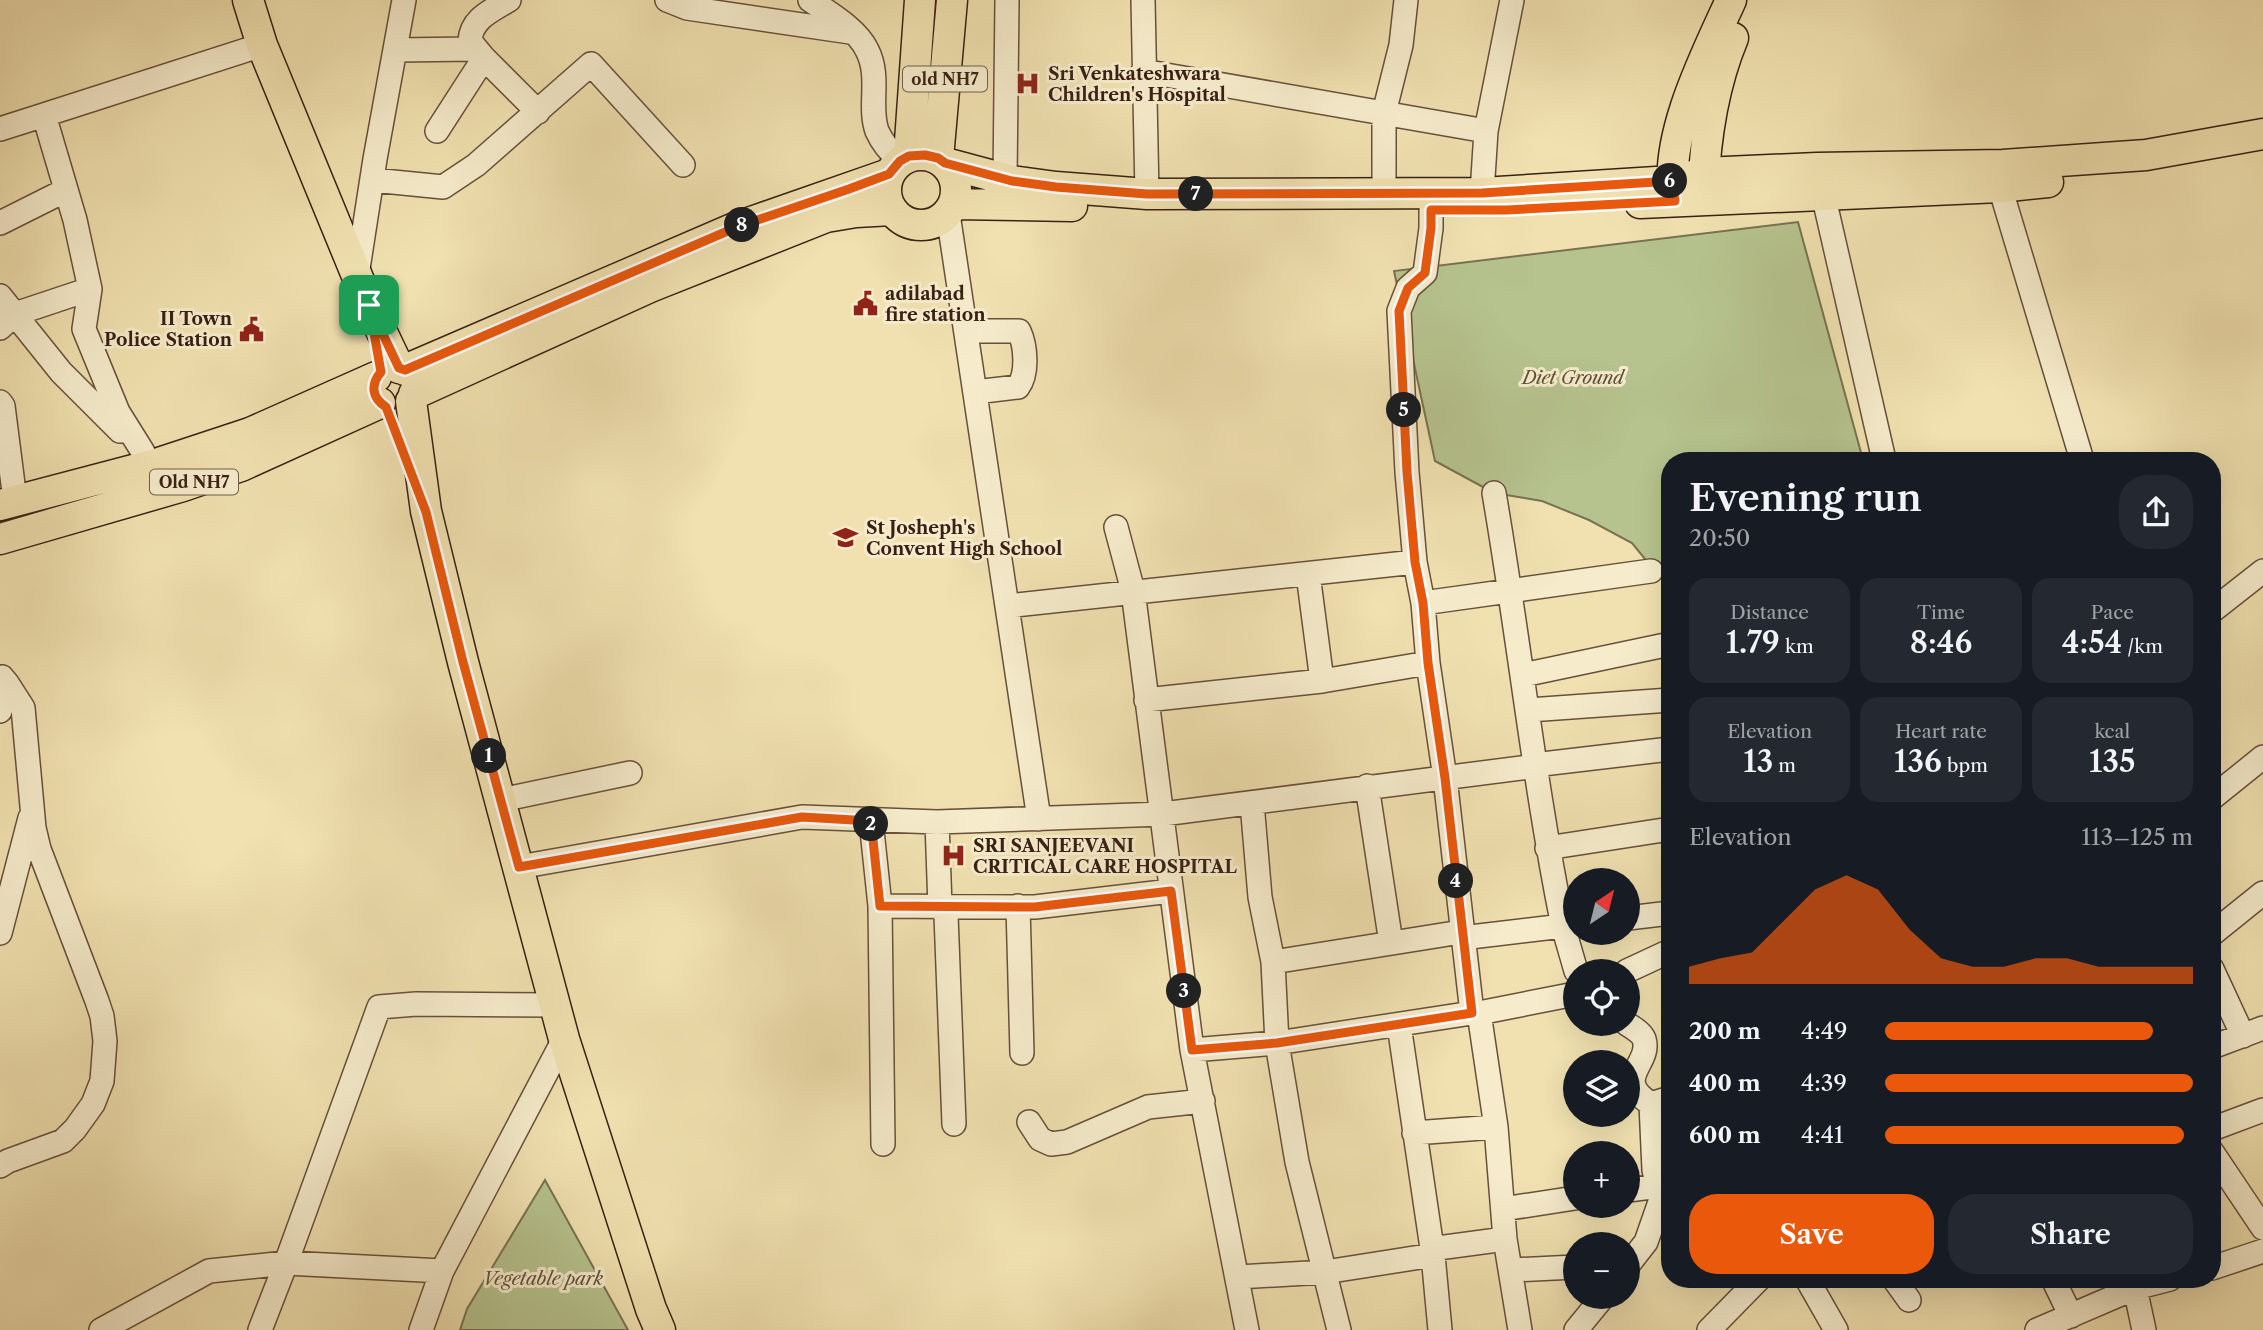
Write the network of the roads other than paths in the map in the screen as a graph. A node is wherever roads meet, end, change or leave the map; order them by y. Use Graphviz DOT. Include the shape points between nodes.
graph roads {
  1 [pos="248,0"];
  2 [pos="404,0"];
  3 [pos="509,0"];
  4 [pos="667,0"];
  5 [pos="810,0"];
  6 [pos="920,0"];
  7 [pos="952,0"];
  8 [pos="1007,0"];
  9 [pos="1143,0"];
  10 [pos="1406,0"];
  11 [pos="1512,0"];
  12 [pos="1731,0"];
  13 [pos="1750,0"];
  14 [pos="853,33"];
  15 [pos="262,45"];
  16 [pos="395,50"];
  17 [pos="480,53"];
  18 [pos="1143,71"];
  19 [pos="538,111"];
  20 [pos="1384,113"];
  21 [pos="44,115"];
  22 [pos="0,129"];
  23 [pos="437,131"];
  24 [pos="1486,131"];
  25 [pos="2263,134"];
  26 [pos="2263,150"];
  27 [pos="916,163"];
  28 [pos="683,165"];
  29 [pos="373,180"];
  30 [pos="1005,180"];
  31 [pos="1820,182"];
  32 [pos="2000,187"];
  33 [pos="1688,189"];
  34 [pos="66,190"];
  35 [pos="1482,193"];
  36 [pos="1147,194"];
  37 [pos="1384,195"];
  38 [pos="951,209"];
  39 [pos="892,210"];
  40 [pos="1431,210"];
  41 [pos="0,223"];
  42 [pos="357,275"];
  43 [pos="90,289"];
  44 [pos="0,296"];
  45 [pos="7,321"];
  46 [pos="965,331"];
  47 [pos="394,387"];
  48 [pos="975,392"];
  49 [pos="0,402"];
  50 [pos="1882,452"];
  51 [pos="2080,452"];
  52 [pos="149,458"];
  53 [pos="1494,493"];
  54 [pos="7,503"];
  55 [pos="1116,527"];
  56 [pos="0,539"];
  57 [pos="1415,562"];
  58 [pos="1651,571"];
  59 [pos="2263,571"];
  60 [pos="1308,573"];
  61 [pos="1511,590"];
  62 [pos="1133,591"];
  63 [pos="1423,603"];
  64 [pos="2221,604"];
  65 [pos="1007,606"];
  66 [pos="1661,646"];
  67 [pos="1428,663"];
  68 [pos="1524,676"];
  69 [pos="3,679"];
  70 [pos="1322,681"];
  71 [pos="1146,700"];
  72 [pos="1661,701"];
  73 [pos="1529,710"];
  74 [pos="0,711"];
  75 [pos="1661,750"];
  76 [pos="2263,757"];
  77 [pos="1535,766"];
  78 [pos="630,773"];
  79 [pos="1445,778"];
  80 [pos="1367,786"];
  81 [pos="2221,791"];
  82 [pos="501,800"];
  83 [pos="1252,803"];
  84 [pos="33,808"];
  85 [pos="1163,814"];
  86 [pos="1039,818"];
  87 [pos="871,821"];
  88 [pos="937,822"];
  89 [pos="1661,830"];
  90 [pos="1547,848"];
  91 [pos="519,867"];
  92 [pos="1171,891"];
  93 [pos="2263,892"];
  94 [pos="1563,905"];
  95 [pos="880,906"];
  96 [pos="1018,906"];
  97 [pos="940,907"];
  98 [pos="1661,914"];
  99 [pos="1640,917"];
  100 [pos="1563,927"];
  101 [pos="2221,927"];
  102 [pos="0,933"];
  103 [pos="1462,935"];
  104 [pos="1391,943"];
  105 [pos="1661,955"];
  106 [pos="1273,962"];
  107 [pos="1640,965"];
  108 [pos="2221,983"];
  109 [pos="1563,996"];
  110 [pos="554,1005"];
  111 [pos="1475,1013"];
  112 [pos="1399,1025"];
  113 [pos="2253,1032"];
  114 [pos="1640,1034"];
  115 [pos="564,1039"];
  116 [pos="1277,1043"];
  117 [pos="2221,1043"];
  118 [pos="1192,1050"];
  119 [pos="1022,1053"];
  120 [pos="1203,1101"];
  121 [pos="1660,1101"];
  122 [pos="2263,1110"];
  123 [pos="1029,1122"];
  124 [pos="954,1124"];
  125 [pos="2221,1126"];
  126 [pos="1496,1127"];
  127 [pos="1414,1133"];
  128 [pos="883,1144"];
  129 [pos="1,1165"];
  130 [pos="2221,1165"];
  131 [pos="1661,1181"];
  132 [pos="1640,1187"];
  133 [pos="1563,1200"];
  134 [pos="1503,1209"];
  135 [pos="2263,1228"];
  136 [pos="1506,1239"];
  137 [pos="1640,1250"];
  138 [pos="2263,1251"];
  139 [pos="1433,1255"];
  140 [pos="286,1263"];
  141 [pos="2221,1265"];
  142 [pos="1563,1268"];
  143 [pos="1512,1270"];
  144 [pos="442,1271"];
  145 [pos="1325,1272"];
  146 [pos="1238,1277"];
  147 [pos="1751,1288"];
  148 [pos="1812,1288"];
  149 [pos="1900,1288"];
  150 [pos="2057,1288"];
  151 [pos="2135,1288"];
  152 [pos="1909,1300"];
  153 [pos="1593,1309"];
  154 [pos="2071,1317"];
  155 [pos="136,1320"];
  156 [pos="1715,1327"];
  157 [pos="101,1330"];
  158 [pos="260,1330"];
  159 [pos="421,1330"];
  160 [pos="660,1330"];
  161 [pos="1247,1330"];
  162 [pos="1339,1330"];
  163 [pos="1440,1330"];
  164 [pos="1520,1330"];
  165 [pos="1576,1330"];
  166 [pos="1836,1330"];
  167 [pos="2037,1330"];
  168 [pos="2144,1330"];
  1 -- 15 [label="main road"];
  2 -- 16 [label="street"];
  3 -- 17 [label="street" via="477,20 470,30 470,41"];
  4 -- 14 [label="street" via="687,8"];
  5 -- 14 [label="street"];
  6 -- 27 [label="main road, Old NH7"];
  7 -- 27 [label="main road, old NH7"];
  8 -- 30 [label="street"];
  9 -- 18 [label="street"];
  10 -- 20 [label="street" via="1401,45"];
  11 -- 24 [label="street"];
  12 -- 33 [label="main road" via="1692,89 1676,147"];
  13 -- 33 [label="main road" via="1720,74 1709,131"];
  14 -- 27 [label="street" via="867,49 875,74 877,130 891,152"];
  15 -- 21 [label="street"];
  15 -- 42 [label="main road"];
  16 -- 17 [label="street"];
  16 -- 29 [label="street"];
  17 -- 19 [label="street"];
  17 -- 23 [label="street"];
  18 -- 20 [label="street"];
  18 -- 36 [label="street"];
  19 -- 28 [label="street" via="591,64"];
  19 -- 29 [label="street" via="443,187"];
  20 -- 24 [label="street"];
  20 -- 37 [label="street"];
  21 -- 22 [label="street"];
  21 -- 34 [label="street"];
  24 -- 35 [label="street"];
  25 -- 31 [label="main road" via="2133,156"];
  26 -- 32 [label="main road" via="2147,171"];
  27 -- 30 [label="main road"];
  27 -- 38 [label="main road, Old NH7" via="952,172 956,194"];
  27 -- 39 [label="main road, Old NH7" via="886,192"];
  27 -- 47 [label="main road, Old NH7" via="737,227"];
  29 -- 42 [label="street"];
  30 -- 36 [label="main road"];
  31 -- 32 [label="main road"];
  31 -- 33 [label="main road"];
  31 -- 50 [label="street"];
  32 -- 51 [label="street"];
  33 -- 35 [label="main road"];
  33 -- 40 [label="main road" via="1480,211"];
  34 -- 41 [label="street"];
  34 -- 43 [label="street"];
  35 -- 37 [label="main road"];
  36 -- 37 [label="main road"];
  38 -- 39 [label="main road, Old NH7" via="940,220 919,225"];
  38 -- 40 [label="main road"];
  38 -- 46 [label="street"];
  39 -- 47 [label="main road, Old NH7" via="826,218"];
  40 -- 57 [label="street" via="1425,273 1408,288 1399,311"];
  42 -- 47 [label="main road"];
  43 -- 45 [label="street"];
  43 -- 52 [label="street" via="84,329 118,412"];
  44 -- 45 [label="street"];
  45 -- 52 [label="street"];
  46 -- 48 [label="street"];
  46 -- 48 [label="street" via="1019,331 1023,340 1024,379 1018,387"];
  47 -- 52 [label="main road, Old NH7"];
  47 -- 56 [label="main road, Old NH7" via="241,466"];
  47 -- 82 [label="main road"];
  48 -- 65 [label="street"];
  49 -- 54 [label="street"];
  52 -- 54 [label="main road, Old NH7"];
  53 -- 61 [label="street"];
  55 -- 62 [label="street"];
  57 -- 60 [label="street"];
  57 -- 63 [label="street"];
  58 -- 61 [label="street"];
  59 -- 64 [label="street"];
  60 -- 62 [label="street"];
  60 -- 70 [label="street"];
  61 -- 63 [label="street"];
  61 -- 68 [label="street"];
  62 -- 65 [label="street"];
  62 -- 71 [label="street"];
  63 -- 67 [label="street"];
  65 -- 86 [label="street"];
  66 -- 68 [label="street"];
  67 -- 70 [label="street"];
  67 -- 79 [label="street"];
  68 -- 73 [label="street"];
  69 -- 74 [label="street" via="5,698"];
  69 -- 84 [label="street" via="23,708"];
  70 -- 71 [label="street"];
  71 -- 85 [label="street"];
  72 -- 73 [label="street"];
  73 -- 77 [label="street"];
  75 -- 77 [label="street"];
  76 -- 81 [label="street"];
  77 -- 79 [label="street"];
  77 -- 90 [label="street"];
  78 -- 82 [label="street"];
  79 -- 80 [label="street"];
  79 -- 103 [label="street"];
  80 -- 83 [label="street"];
  80 -- 104 [label="street"];
  82 -- 91 [label="main road"];
  83 -- 85 [label="street"];
  83 -- 106 [label="street" via="1260,897"];
  84 -- 102 [label="street"];
  84 -- 129 [label="street" via="38,849 102,1016 102,1081 93,1104 69,1136"];
  85 -- 86 [label="street"];
  85 -- 92 [label="street"];
  86 -- 88 [label="street"];
  87 -- 88 [label="street"];
  87 -- 91 [label="street" via="802,817"];
  87 -- 95 [label="street"];
  88 -- 97 [label="street"];
  89 -- 90 [label="street"];
  90 -- 94 [label="street"];
  91 -- 110 [label="main road"];
  92 -- 96 [label="street"];
  92 -- 118 [label="street"];
  93 -- 101 [label="street"];
  95 -- 97 [label="street"];
  95 -- 128 [label="street"];
  96 -- 97 [label="street"];
  96 -- 119 [label="street"];
  97 -- 124 [label="street" via="946,915"];
  98 -- 99 [label="street"];
  100 -- 103 [label="street"];
  103 -- 104 [label="street"];
  103 -- 111 [label="street"];
  104 -- 106 [label="street"];
  105 -- 107 [label="street"];
  106 -- 116 [label="street"];
  108 -- 113 [label="street"];
  109 -- 111 [label="street"];
  110 -- 115 [label="main road"];
  110 -- 140 [label="street" via="379,1007"];
  111 -- 112 [label="street"];
  111 -- 126 [label="street"];
  112 -- 116 [label="street"];
  112 -- 127 [label="street"];
  113 -- 117 [label="street"];
  114 -- 121 [label="street" via="1644,1050 1633,1074 1635,1087 1640,1097"];
  115 -- 144 [label="street"];
  115 -- 160 [label="main road"];
  116 -- 118 [label="street"];
  116 -- 145 [label="street" via="1297,1162"];
  118 -- 120 [label="street"];
  120 -- 123 [label="street" via="1148,1107 1067,1142 1051,1144 1040,1139"];
  120 -- 146 [label="street"];
  121 -- 131 [label="street"];
  122 -- 125 [label="street"];
  126 -- 127 [label="street"];
  126 -- 134 [label="street"];
  127 -- 139 [label="street"];
  130 -- 135 [label="street"];
  131 -- 132 [label="street"];
  131 -- 137 [label="street" via="1661,1199"];
  133 -- 134 [label="street"];
  134 -- 136 [label="street"];
  136 -- 139 [label="street" via="1438,1248"];
  136 -- 143 [label="street"];
  138 -- 141 [label="street"];
  139 -- 145 [label="street"];
  139 -- 163 [label="street"];
  140 -- 144 [label="street"];
  140 -- 155 [label="street" via="209,1272"];
  140 -- 158 [label="street"];
  142 -- 143 [label="street"];
  143 -- 164 [label="street"];
  144 -- 159 [label="street"];
  145 -- 146 [label="street"];
  145 -- 162 [label="street"];
  146 -- 161 [label="street"];
  147 -- 156 [label="street"];
  148 -- 166 [label="street"];
  149 -- 152 [label="street"];
  150 -- 154 [label="street"];
  151 -- 154 [label="street"];
  151 -- 168 [label="street"];
  153 -- 165 [label="street"];
  154 -- 167 [label="street"];
  155 -- 157 [label="street"];
}
